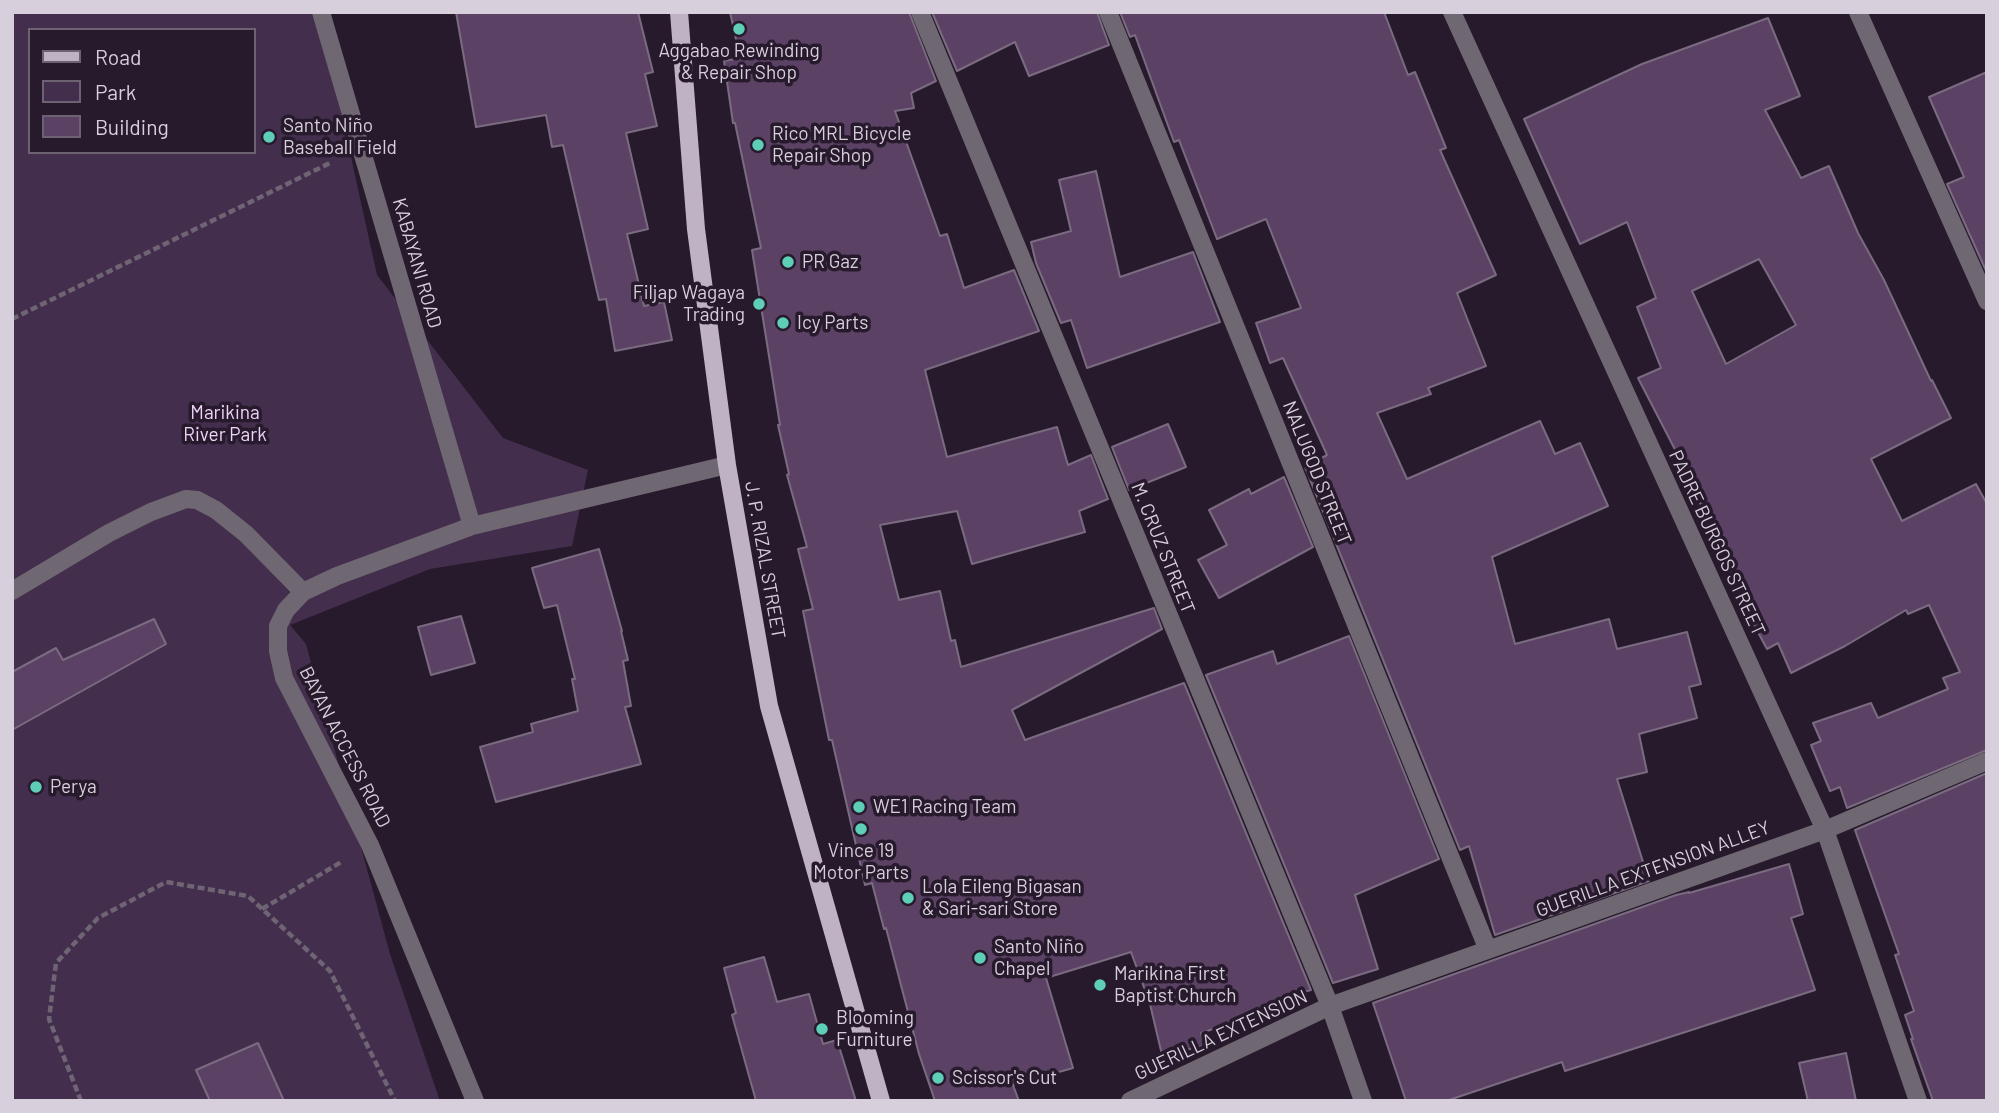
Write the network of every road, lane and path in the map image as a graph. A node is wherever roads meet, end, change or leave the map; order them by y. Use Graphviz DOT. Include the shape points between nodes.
graph roads {
  1 [pos="321,12"];
  2 [pos="679,12"];
  3 [pos="920,12"];
  4 [pos="1108,12"];
  5 [pos="1452,12"];
  6 [pos="1858,12"];
  7 [pos="362,148"];
  8 [pos="1987,301"];
  9 [pos="12,319"];
  10 [pos="727,465"];
  11 [pos="472,526"];
  12 [pos="12,591"];
  13 [pos="303,592"];
  14 [pos="1987,761"];
  15 [pos="1825,830"];
  16 [pos="370,845"];
  17 [pos="262,909"];
  18 [pos="1488,950"];
  19 [pos="1330,1006"];
  20 [pos="80,1101"];
  21 [pos="395,1101"];
  22 [pos="475,1101"];
  23 [pos="881,1101"];
  24 [pos="1130,1101"];
  25 [pos="1363,1101"];
  26 [pos="1918,1101"];
  1 -- 7 [label="street, KABAYANI ROAD"];
  2 -- 10 [label="main road, J. P. RIZAL STREET" via="696,229"];
  3 -- 19 [label="street, M. CRUZ STREET"];
  4 -- 18 [label="street, NALUGOD STREET"];
  5 -- 15 [label="street, PADRE BURGOS STREET"];
  6 -- 8 [label="street"];
  7 -- 9 [label="path"];
  7 -- 11 [label="street, KABAYANI ROAD"];
  10 -- 11 [label="street, BAYAN ACCESS ROAD"];
  10 -- 23 [label="main road, J. P. RIZAL STREET" via="769,706"];
  11 -- 13 [label="street, BAYAN ACCESS ROAD"];
  12 -- 13 [label="street" via="109,533 186,499 216,510"];
  13 -- 16 [label="street, BAYAN ACCESS ROAD" via="278,626 284,678"];
  14 -- 15 [label="street, GUERILLA EXTENSION ALLEY"];
  15 -- 18 [label="street, GUERILLA EXTENSION ALLEY"];
  15 -- 26 [label="street, PADRE BURGOS STREET"];
  16 -- 17 [label="path"];
  16 -- 22 [label="street, BAYAN ACCESS ROAD"];
  17 -- 20 [label="path" via="248,896 166,882 98,918 56,963 49,1019"];
  17 -- 21 [label="path" via="330,971"];
  18 -- 19 [label="street, GUERILLA EXTENSION ALLEY"];
  19 -- 24 [label="street, GUERILLA EXTENSION"];
  19 -- 25 [label="street, M. CRUZ STREET"];
}
